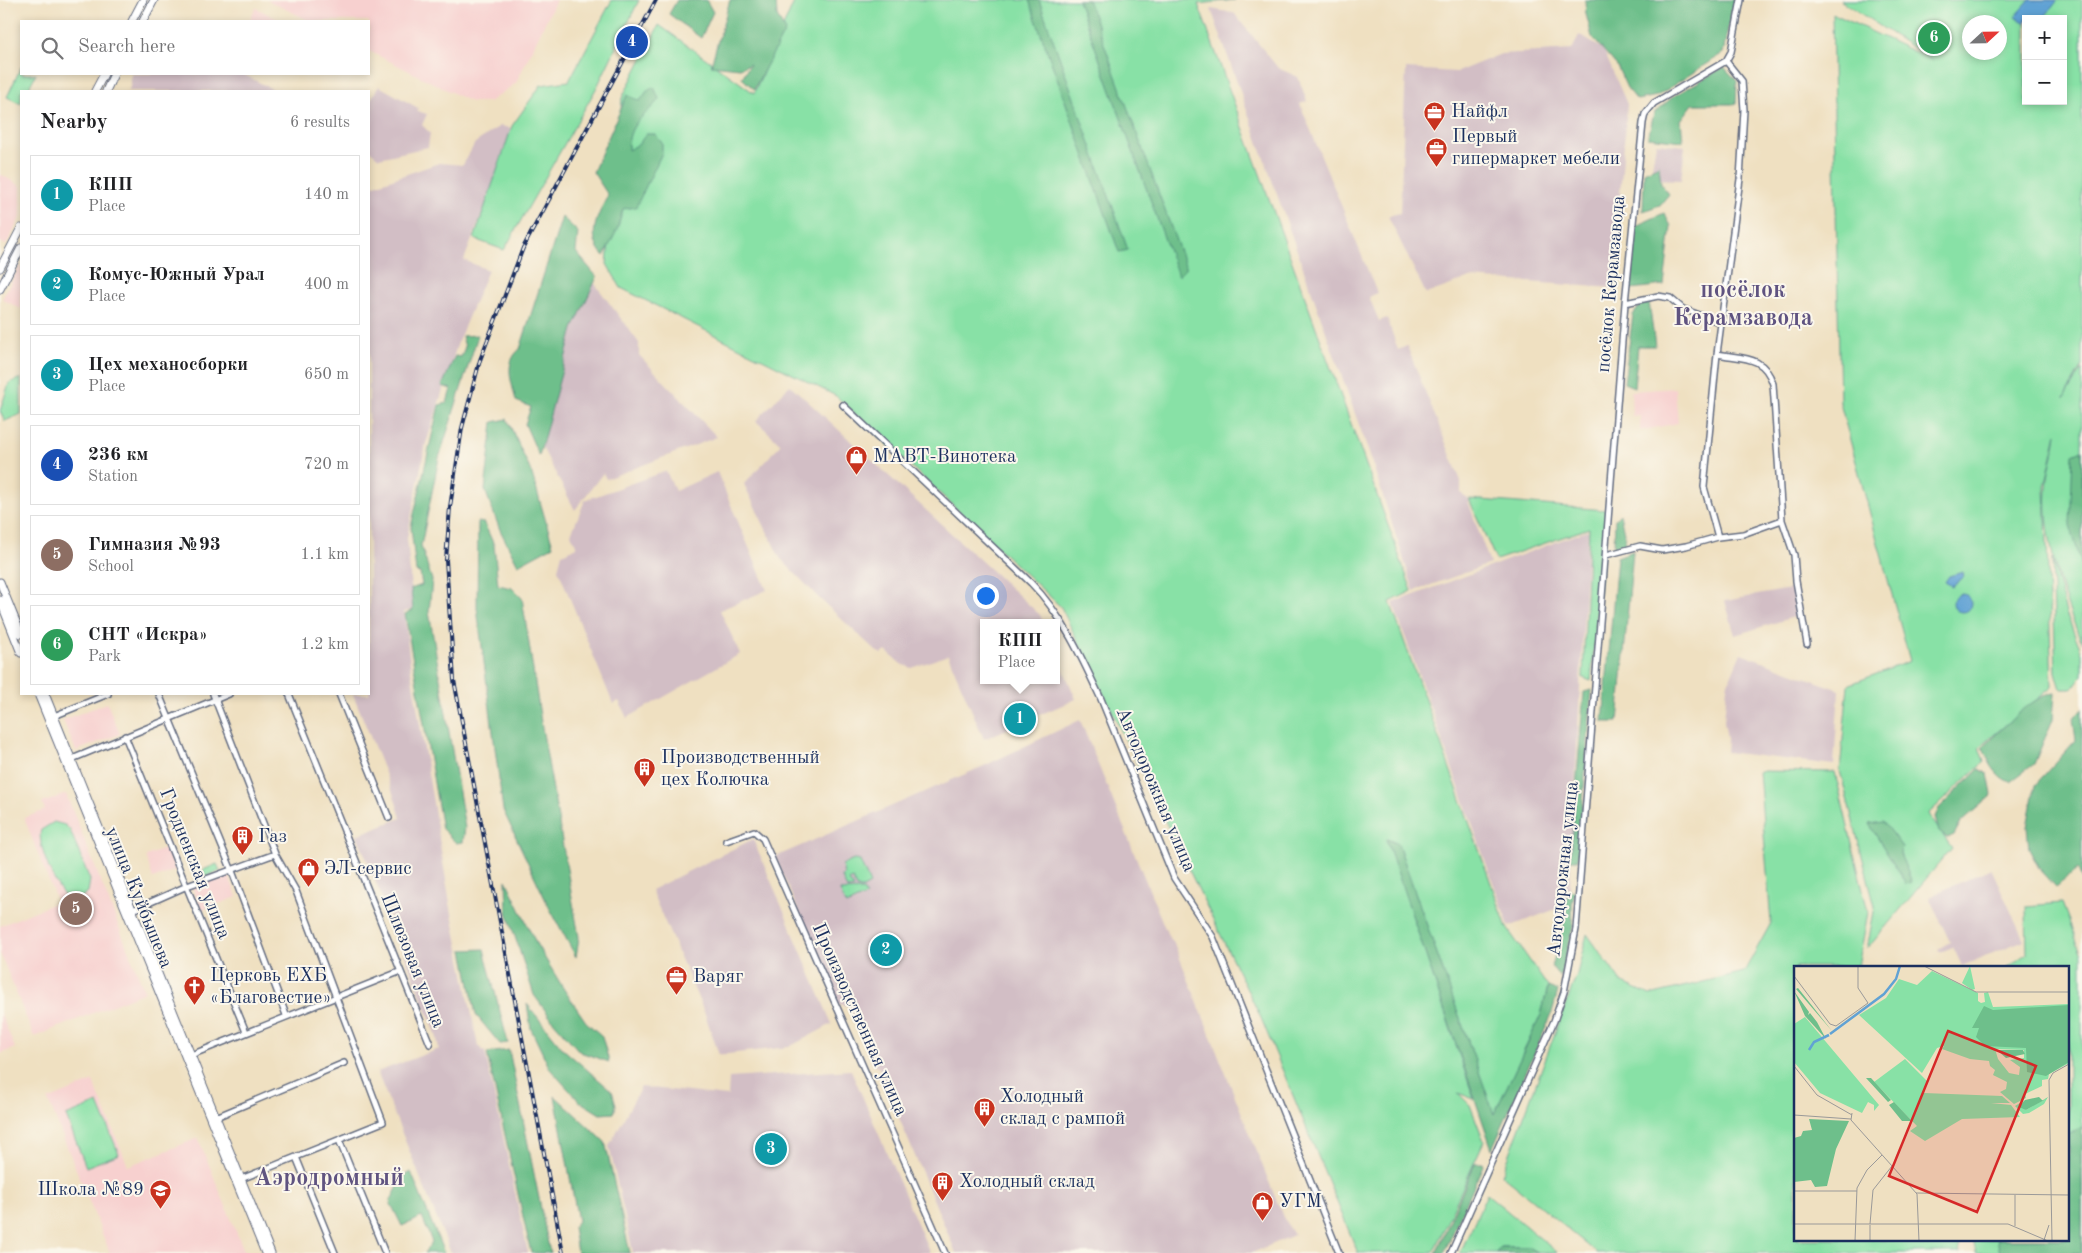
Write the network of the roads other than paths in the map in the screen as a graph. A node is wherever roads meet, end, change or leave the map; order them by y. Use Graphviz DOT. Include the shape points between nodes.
graph roads {
  1 [pos="143,0"];
  2 [pos="154,0"];
  3 [pos="1741,0"];
  4 [pos="136,13"];
  5 [pos="132,20"];
  6 [pos="144,20"];
  7 [pos="1726,61"];
  8 [pos="103,75"];
  9 [pos="114,75"];
  10 [pos="96,90"];
  11 [pos="106,90"];
  12 [pos="20,230"];
  13 [pos="20,250"];
  14 [pos="0,268"];
  15 [pos="0,289"];
  16 [pos="1625,303"];
  17 [pos="1722,323"];
  18 [pos="1717,354"];
  19 [pos="843,406"];
  20 [pos="1782,520"];
  21 [pos="1718,537"];
  22 [pos="1606,554"];
  23 [pos="0,582"];
  24 [pos="0,600"];
  25 [pos="8,611"];
  26 [pos="1058,619"];
  27 [pos="1060,622"];
  28 [pos="20,632"];
  29 [pos="1807,644"];
  30 [pos="20,650"];
  31 [pos="38,695"];
  32 [pos="45,695"];
  33 [pos="106,695"];
  34 [pos="159,695"];
  35 [pos="289,695"];
  36 [pos="339,695"];
  37 [pos="215,696"];
  38 [pos="54,716"];
  39 [pos="169,718"];
  40 [pos="125,736"];
  41 [pos="69,760"];
  42 [pos="389,818"];
  43 [pos="726,841"];
  44 [pos="275,854"];
  45 [pos="232,871"];
  46 [pos="188,886"];
  47 [pos="130,911"];
  48 [pos="399,972"];
  49 [pos="335,995"];
  50 [pos="286,1015"];
  51 [pos="246,1032"];
  52 [pos="430,1044"];
  53 [pos="188,1056"];
  54 [pos="344,1063"];
  55 [pos="214,1118"];
  56 [pos="339,1140"];
  57 [pos="296,1157"];
  58 [pos="239,1180"];
  59 [pos="265,1253"];
  60 [pos="272,1253"];
  61 [pos="335,1253"];
  62 [pos="385,1253"];
  63 [pos="945,1253"];
  64 [pos="1339,1253"];
  65 [pos="1451,1253"];
  1 -- 4 [label="main road"];
  2 -- 6 [label="main road"];
  3 -- 7 [label="street" via="1731,52"];
  4 -- 5 [label="main road"];
  4 -- 6 [label="main road"];
  7 -- 16 [label="street, посёлок Керамзавода" via="1654,103 1646,114"];
  7 -- 17 [label="street" via="1742,80 1744,110 1740,179"];
  8 -- 10 [label="main road"];
  9 -- 11 [label="main road"];
  12 -- 14 [label="main road"];
  13 -- 15 [label="main road"];
  16 -- 17 [label="street" via="1658,296 1670,298 1683,309"];
  16 -- 22 [label="street, посёлок Керамзавода"];
  17 -- 18 [label="street"];
  18 -- 20 [label="street" via="1761,362 1770,372 1778,430"];
  18 -- 21 [label="street" via="1704,487"];
  19 -- 26 [label="street, Автодорожная улица" via="1031,583"];
  20 -- 21 [label="street" via="1743,534"];
  20 -- 29 [label="street" via="1794,555"];
  21 -- 22 [label="street" via="1662,550 1640,546"];
  22 -- 65 [label="street, Автодорожная улица" via="1579,905 1564,992"];
  23 -- 25 [label="main road"];
  24 -- 25 [label="main road"];
  25 -- 28 [label="main road"];
  25 -- 30 [label="main road"];
  27 -- 64 [label="street, Автодорожная улица" via="1101,699 1174,878 1213,937"];
  31 -- 41 [label="main road, улица Куйбышева"];
  32 -- 38 [label="main road, улица Куйбышева"];
  33 -- 38 [label="street"];
  34 -- 39 [label="street"];
  35 -- 48 [label="street, Шлюзовая улица"];
  36 -- 42 [label="street"];
  37 -- 39 [label="street"];
  37 -- 44 [label="street"];
  38 -- 41 [label="main road, улица Куйбышева"];
  39 -- 40 [label="street"];
  39 -- 45 [label="street"];
  40 -- 41 [label="street"];
  40 -- 46 [label="street, Гродненская улица"];
  41 -- 47 [label="main road, улица Куйбышева"];
  43 -- 63 [label="street, Производственная улица" via="754,831 764,839"];
  44 -- 45 [label="street"];
  44 -- 49 [label="street" via="296,891"];
  45 -- 46 [label="street"];
  45 -- 50 [label="street"];
  46 -- 47 [label="street"];
  46 -- 51 [label="street, Гродненская улица"];
  47 -- 53 [label="main road, улица Куйбышева"];
  48 -- 49 [label="street"];
  48 -- 52 [label="street, Шлюзовая улица"];
  49 -- 50 [label="street"];
  49 -- 56 [label="street" via="383,1122"];
  50 -- 51 [label="street"];
  51 -- 53 [label="street"];
  53 -- 55 [label="main road, улица Куйбышева"];
  54 -- 55 [label="street"];
  55 -- 58 [label="main road, улица Куйбышева"];
  56 -- 57 [label="street"];
  56 -- 62 [label="street"];
  57 -- 58 [label="street"];
  57 -- 61 [label="street"];
  58 -- 59 [label="main road, улица Куйбышева"];
  58 -- 60 [label="main road, улица Куйбышева"];
}
